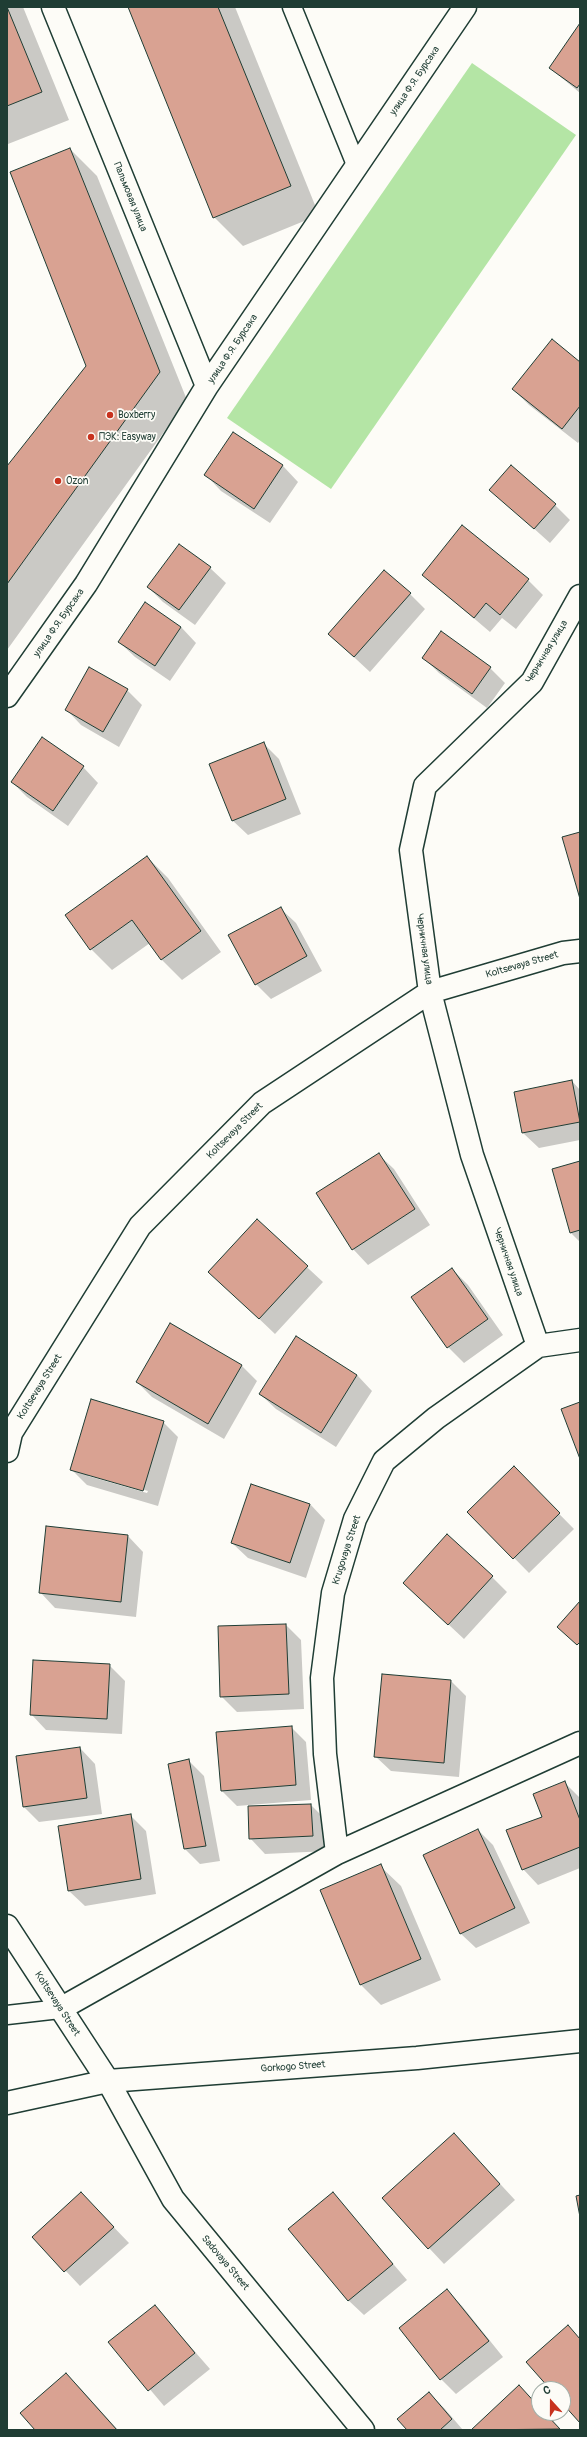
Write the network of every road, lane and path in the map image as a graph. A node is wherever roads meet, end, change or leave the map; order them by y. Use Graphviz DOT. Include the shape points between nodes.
graph roads {
  1 [pos="53,7"];
  2 [pos="292,7"];
  3 [pos="465,7"];
  4 [pos="357,167"];
  5 [pos="207,386"];
  6 [pos="580,596"];
  7 [pos="7,696"];
  8 [pos="580,951"];
  9 [pos="430,992"];
  10 [pos="580,1340"];
  11 [pos="538,1346"];
  12 [pos="7,1451"];
  13 [pos="580,1743"];
  14 [pos="336,1853"];
  15 [pos="7,1926"];
  16 [pos="60,2009"];
  17 [pos="7,2015"];
  18 [pos="580,2041"];
  19 [pos="108,2081"];
  20 [pos="7,2103"];
  21 [pos="363,2430"];
  1 -- 5 [label="street, Пальмовая улица"];
  2 -- 4 [label="lane"];
  3 -- 4 [label="street, улица Ф.Я. Бурсака"];
  4 -- 5 [label="street, улица Ф.Я. Бурсака"];
  5 -- 7 [label="street, улица Ф.Я. Бурсака" via="86,584"];
  6 -- 9 [label="street, Черничная улица" via="532,682 425,786 411,850"];
  8 -- 9 [label="street, Koltsevaya Street" via="563,953"];
  9 -- 11 [label="street, Черничная улица" via="472,1155"];
  9 -- 12 [label="street, Koltsevaya Street" via="262,1103 140,1226 11,1433"];
  10 -- 11 [label="street, Krugovaya Street"];
  11 -- 14 [label="street, Krugovaya Street" via="436,1418 384,1462 355,1519 332,1593 322,1678 325,1754"];
  13 -- 14 [label="street"];
  14 -- 16 [label="street"];
  15 -- 16 [label="street, Koltsevaya Street"];
  16 -- 17 [label="lane"];
  16 -- 19 [label="street, Koltsevaya Street"];
  18 -- 19 [label="street, Gorkogo Street" via="417,2058"];
  19 -- 20 [label="street, Gorkogo Street"];
  19 -- 21 [label="street, Sadovaya Street" via="173,2199"];
}
